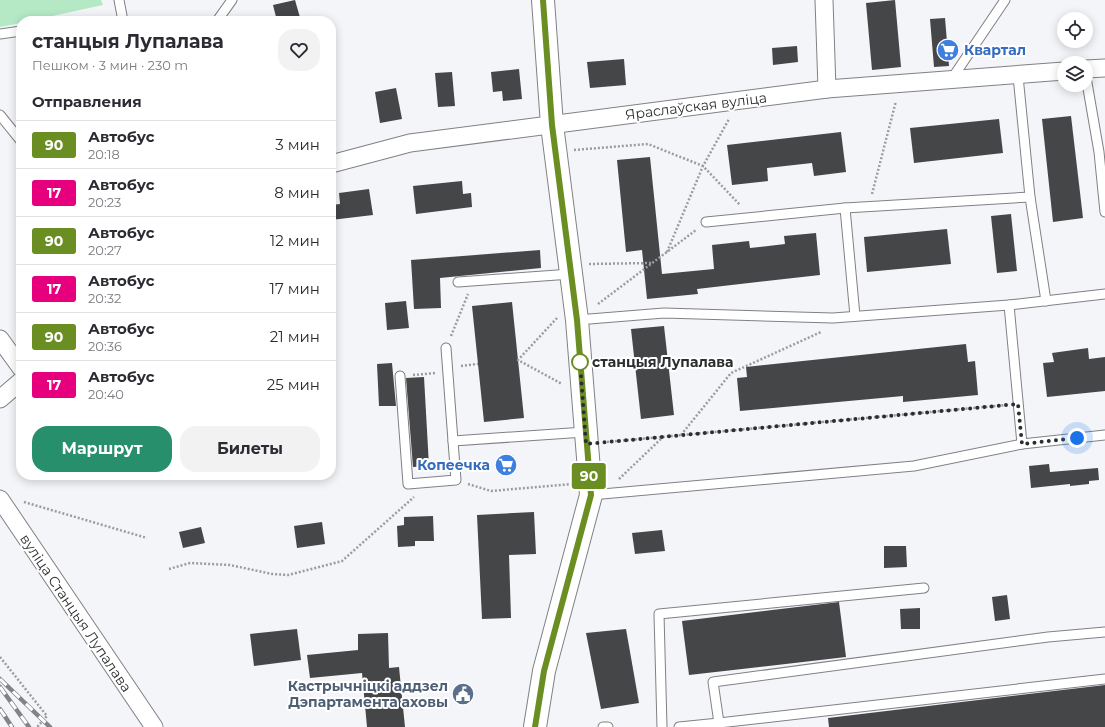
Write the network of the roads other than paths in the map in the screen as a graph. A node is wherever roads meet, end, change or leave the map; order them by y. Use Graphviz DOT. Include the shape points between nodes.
graph roads {
  1 [pos="119,0"];
  2 [pos="232,0"];
  3 [pos="543,0"];
  4 [pos="824,0"];
  5 [pos="1006,0"];
  6 [pos="122,16"];
  7 [pos="221,16"];
  8 [pos="16,32"];
  9 [pos="0,34"];
  10 [pos="1105,68"];
  11 [pos="1093,69"];
  12 [pos="1057,72"];
  13 [pos="1018,76"];
  14 [pos="951,80"];
  15 [pos="827,89"];
  16 [pos="1089,92"];
  17 [pos="0,115"];
  18 [pos="552,125"];
  19 [pos="16,135"];
  20 [pos="336,163"];
  21 [pos="1030,197"];
  22 [pos="845,208"];
  23 [pos="1105,212"];
  24 [pos="706,222"];
  25 [pos="570,269"];
  26 [pos="458,282"];
  27 [pos="1105,294"];
  28 [pos="1046,301"];
  29 [pos="1009,305"];
  30 [pos="855,316"];
  31 [pos="567,319"];
  32 [pos="0,339"];
  33 [pos="446,348"];
  34 [pos="16,361"];
  35 [pos="400,376"];
  36 [pos="16,386"];
  37 [pos="0,399"];
  38 [pos="1105,434"];
  39 [pos="586,438"];
  40 [pos="453,441"];
  41 [pos="1022,444"];
  42 [pos="595,490"];
  43 [pos="0,498"];
  44 [pos="924,588"];
  45 [pos="1105,632"];
  46 [pos="1105,679"];
  47 [pos="719,723"];
  48 [pos="154,727"];
  49 [pos="535,727"];
  50 [pos="603,727"];
  51 [pos="608,727"];
  52 [pos="662,727"];
  53 [pos="679,727"];
  1 -- 6 [label="lane"];
  2 -- 7 [label="lane"];
  3 -- 18 [label="main road"];
  4 -- 15 [label="street"];
  5 -- 14 [label="lane"];
  8 -- 9 [label="lane"];
  10 -- 11 [label="street"];
  12 -- 13 [label="street, Яраслаўская вуліца"];
  13 -- 14 [label="street, Яраслаўская вуліца"];
  13 -- 21 [label="lane"];
  14 -- 15 [label="street, Яраслаўская вуліца"];
  15 -- 18 [label="street, Яраслаўская вуліца"];
  16 -- 23 [label="lane" via="1099,152"];
  17 -- 19 [label="lane"];
  18 -- 20 [label="street, Яраслаўская вуліца" via="410,143"];
  18 -- 25 [label="main road"];
  21 -- 22 [label="lane"];
  21 -- 28 [label="lane"];
  22 -- 24 [label="lane"];
  22 -- 30 [label="lane"];
  25 -- 26 [label="lane"];
  25 -- 31 [label="main road"];
  27 -- 28 [label="lane"];
  28 -- 29 [label="lane"];
  29 -- 30 [label="lane"];
  29 -- 41 [label="lane"];
  30 -- 31 [label="lane" via="834,318 664,313"];
  31 -- 39 [label="main road"];
  32 -- 34 [label="street"];
  33 -- 40 [label="lane"];
  35 -- 40 [label="lane" via="408,484 456,480"];
  36 -- 37 [label="street"];
  38 -- 41 [label="lane"];
  39 -- 40 [label="lane"];
  39 -- 42 [label="main road"];
  41 -- 42 [label="lane" via="914,466"];
  42 -- 49 [label="main road" via="544,671"];
  43 -- 48 [label="street, вуліца Станцыя Лупалава"];
  44 -- 52 [label="lane" via="659,614"];
  45 -- 47 [label="lane" via="1048,637 712,682"];
  46 -- 47 [label="lane"];
  47 -- 53 [label="lane"];
  50 -- 51 [label="lane"];
}
